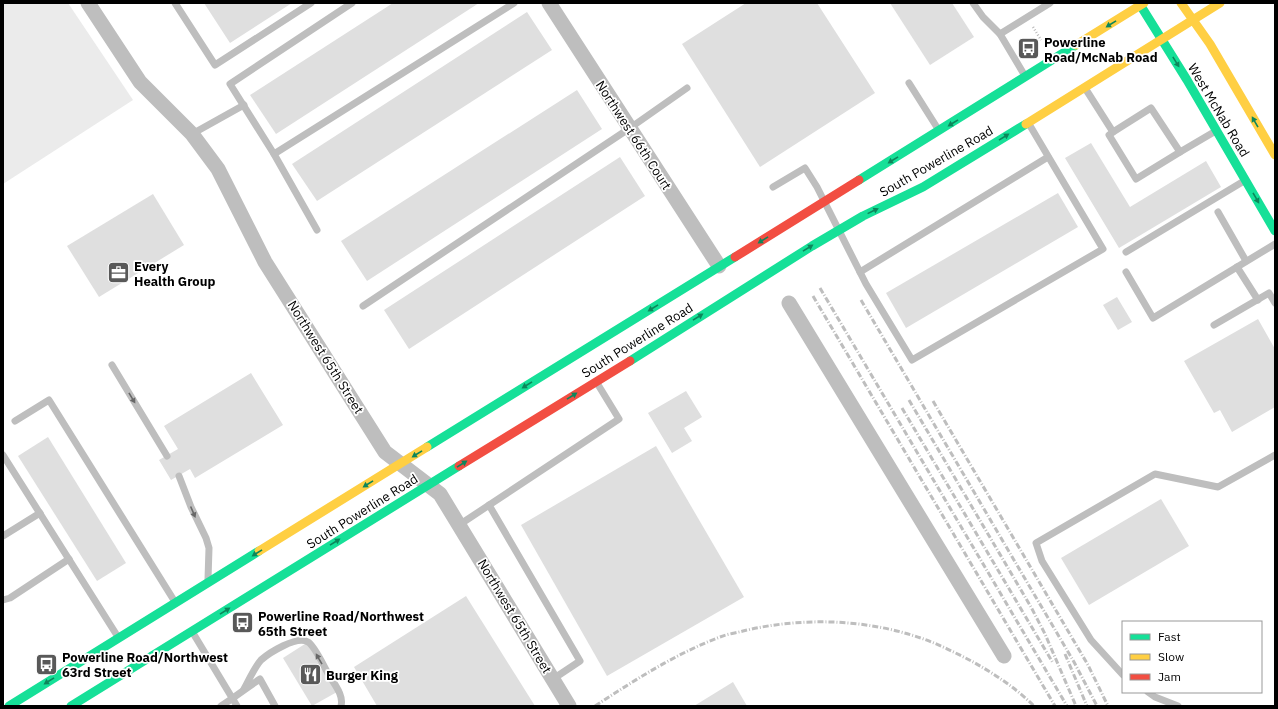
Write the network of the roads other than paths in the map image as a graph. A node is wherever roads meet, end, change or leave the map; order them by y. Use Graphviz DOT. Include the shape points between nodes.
graph roads {
  1 [pos="88,3"];
  2 [pos="175,3"];
  3 [pos="311,3"];
  4 [pos="352,3"];
  5 [pos="514,3"];
  6 [pos="549,3"];
  7 [pos="973,3"];
  8 [pos="1050,3"];
  9 [pos="1181,3"];
  10 [pos="1220,3"];
  11 [pos="1141,4"];
  12 [pos="1193,20"];
  13 [pos="1000,34"];
  14 [pos="1161,39"];
  15 [pos="1026,77"];
  16 [pos="909,83"];
  17 [pos="1084,86"];
  18 [pos="687,88"];
  19 [pos="244,105"];
  20 [pos="1028,122"];
  21 [pos="630,128"];
  22 [pos="1216,130"];
  23 [pos="939,131"];
  24 [pos="1113,132"];
  25 [pos="192,134"];
  26 [pos="1180,152"];
  27 [pos="274,154"];
  28 [pos="1275,155"];
  29 [pos="1048,157"];
  30 [pos="1245,180"];
  31 [pos="773,187"];
  32 [pos="824,202"];
  33 [pos="1218,212"];
  34 [pos="317,230"];
  35 [pos="839,230"];
  36 [pos="1275,231"];
  37 [pos="1275,244"];
  38 [pos="1126,252"];
  39 [pos="1246,261"];
  40 [pos="719,266"];
  41 [pos="1237,266"];
  42 [pos="860,272"];
  43 [pos="1126,272"];
  44 [pos="1258,300"];
  45 [pos="1275,302"];
  46 [pos="363,306"];
  47 [pos="1214,325"];
  48 [pos="112,364"];
  49 [pos="596,381"];
  50 [pos="15,421"];
  51 [pos="1275,455"];
  52 [pos="167,456"];
  53 [pos="4,458"];
  54 [pos="401,464"];
  55 [pos="179,476"];
  56 [pos="428,485"];
  57 [pos="489,505"];
  58 [pos="40,513"];
  59 [pos="459,525"];
  60 [pos="3,536"];
  61 [pos="69,559"];
  62 [pos="208,583"];
  63 [pos="3,600"];
  64 [pos="176,603"];
  65 [pos="192,631"];
  66 [pos="119,638"];
  67 [pos="1122,673"];
  68 [pos="553,679"];
  69 [pos="244,689"];
  70 [pos="1149,693"];
  71 [pos="233,699"];
  72 [pos="9,706"];
  73 [pos="71,706"];
  74 [pos="221,706"];
  75 [pos="237,706"];
  76 [pos="275,706"];
  77 [pos="341,706"];
  78 [pos="569,706"];
  79 [pos="1178,706"];
  1 -- 25 [label="street, Northwest 65th Street" via="140,82"];
  2 -- 3 [label="lane" via="215,65"];
  4 -- 19 [label="lane" via="230,84"];
  5 -- 27 [label="lane"];
  6 -- 21 [label="street, Northwest 66th Court"];
  7 -- 13 [label="lane"];
  8 -- 13 [label="lane"];
  9 -- 12 [label="main road, West McNab Road"];
  10 -- 12 [label="main road, South Powerline Road"];
  11 -- 14 [label="main road, West McNab Road"];
  11 -- 15 [label="main road, South Powerline Road, one-way"];
  12 -- 14 [label="main road, South Powerline Road"];
  28 -- 12 [label="main road, West McNab Road, one-way" via="1210,44"];
  13 -- 15 [label="lane"];
  14 -- 17 [label="main road, South Powerline Road"];
  14 -- 22 [label="main road, West McNab Road, one-way"];
  15 -- 23 [label="main road, South Powerline Road, one-way"];
  16 -- 23 [label="lane"];
  17 -- 20 [label="main road, South Powerline Road"];
  17 -- 24 [label="lane"];
  18 -- 21 [label="lane"];
  19 -- 25 [label="lane"];
  19 -- 27 [label="lane"];
  20 -- 29 [label="lane"];
  35 -- 20 [label="main road, South Powerline Road, one-way" via="928,183"];
  21 -- 40 [label="street, Northwest 66th Court"];
  21 -- 46 [label="lane"];
  22 -- 26 [label="lane"];
  22 -- 30 [label="main road, West McNab Road"];
  23 -- 32 [label="main road, South Powerline Road, one-way"];
  24 -- 26 [label="lane" via="1152,108"];
  24 -- 26 [label="lane" via="1109,135 1136,179"];
  25 -- 54 [label="street, Northwest 65th Street" via="218,169 265,262 385,452"];
  27 -- 34 [label="lane"];
  29 -- 42 [label="lane"];
  29 -- 42 [label="lane" via="1104,248 912,360"];
  30 -- 36 [label="main road, West McNab Road, one-way"];
  30 -- 38 [label="lane"];
  31 -- 32 [label="lane" via="805,168"];
  32 -- 35 [label="lane"];
  32 -- 40 [label="main road, South Powerline Road, one-way"];
  33 -- 39 [label="lane"];
  35 -- 42 [label="lane"];
  49 -- 35 [label="main road, South Powerline Road, one-way"];
  37 -- 39 [label="lane"];
  39 -- 41 [label="lane"];
  40 -- 54 [label="main road, South Powerline Road, one-way"];
  41 -- 43 [label="lane" via="1153,318"];
  41 -- 44 [label="lane"];
  44 -- 45 [label="lane" via="1269,293"];
  44 -- 47 [label="lane"];
  48 -- 52 [label="lane, one-way"];
  56 -- 49 [label="main road, South Powerline Road, one-way"];
  49 -- 57 [label="lane" via="619,419"];
  50 -- 64 [label="lane" via="49,400"];
  51 -- 67 [label="lane" via="1218,487 1155,474 1036,543 1042,561 1091,640"];
  53 -- 58 [label="lane"];
  54 -- 56 [label="street, Northwest 65th Street"];
  54 -- 62 [label="main road, South Powerline Road, one-way"];
  55 -- 62 [label="lane, one-way" via="206,538"];
  56 -- 59 [label="street, Northwest 65th Street" via="440,494"];
  65 -- 56 [label="main road, South Powerline Road, one-way"];
  57 -- 59 [label="lane"];
  57 -- 68 [label="lane" via="580,661"];
  58 -- 60 [label="lane"];
  58 -- 61 [label="lane"];
  59 -- 68 [label="street, Northwest 65th Street"];
  61 -- 63 [label="lane"];
  61 -- 66 [label="lane"];
  62 -- 64 [label="main road, South Powerline Road"];
  64 -- 66 [label="main road, South Powerline Road"];
  65 -- 71 [label="lane"];
  65 -- 73 [label="main road, South Powerline Road"];
  66 -- 72 [label="main road, South Powerline Road, one-way"];
  68 -- 78 [label="street, Northwest 65th Street"];
  69 -- 71 [label="lane"];
  69 -- 76 [label="lane" via="260,679"];
  77 -- 69 [label="lane, one-way" via="339,693 314,649 304,640 292,641 262,660"];
  70 -- 79 [label="lane"];
  71 -- 74 [label="lane"];
  71 -- 75 [label="lane"];
}
